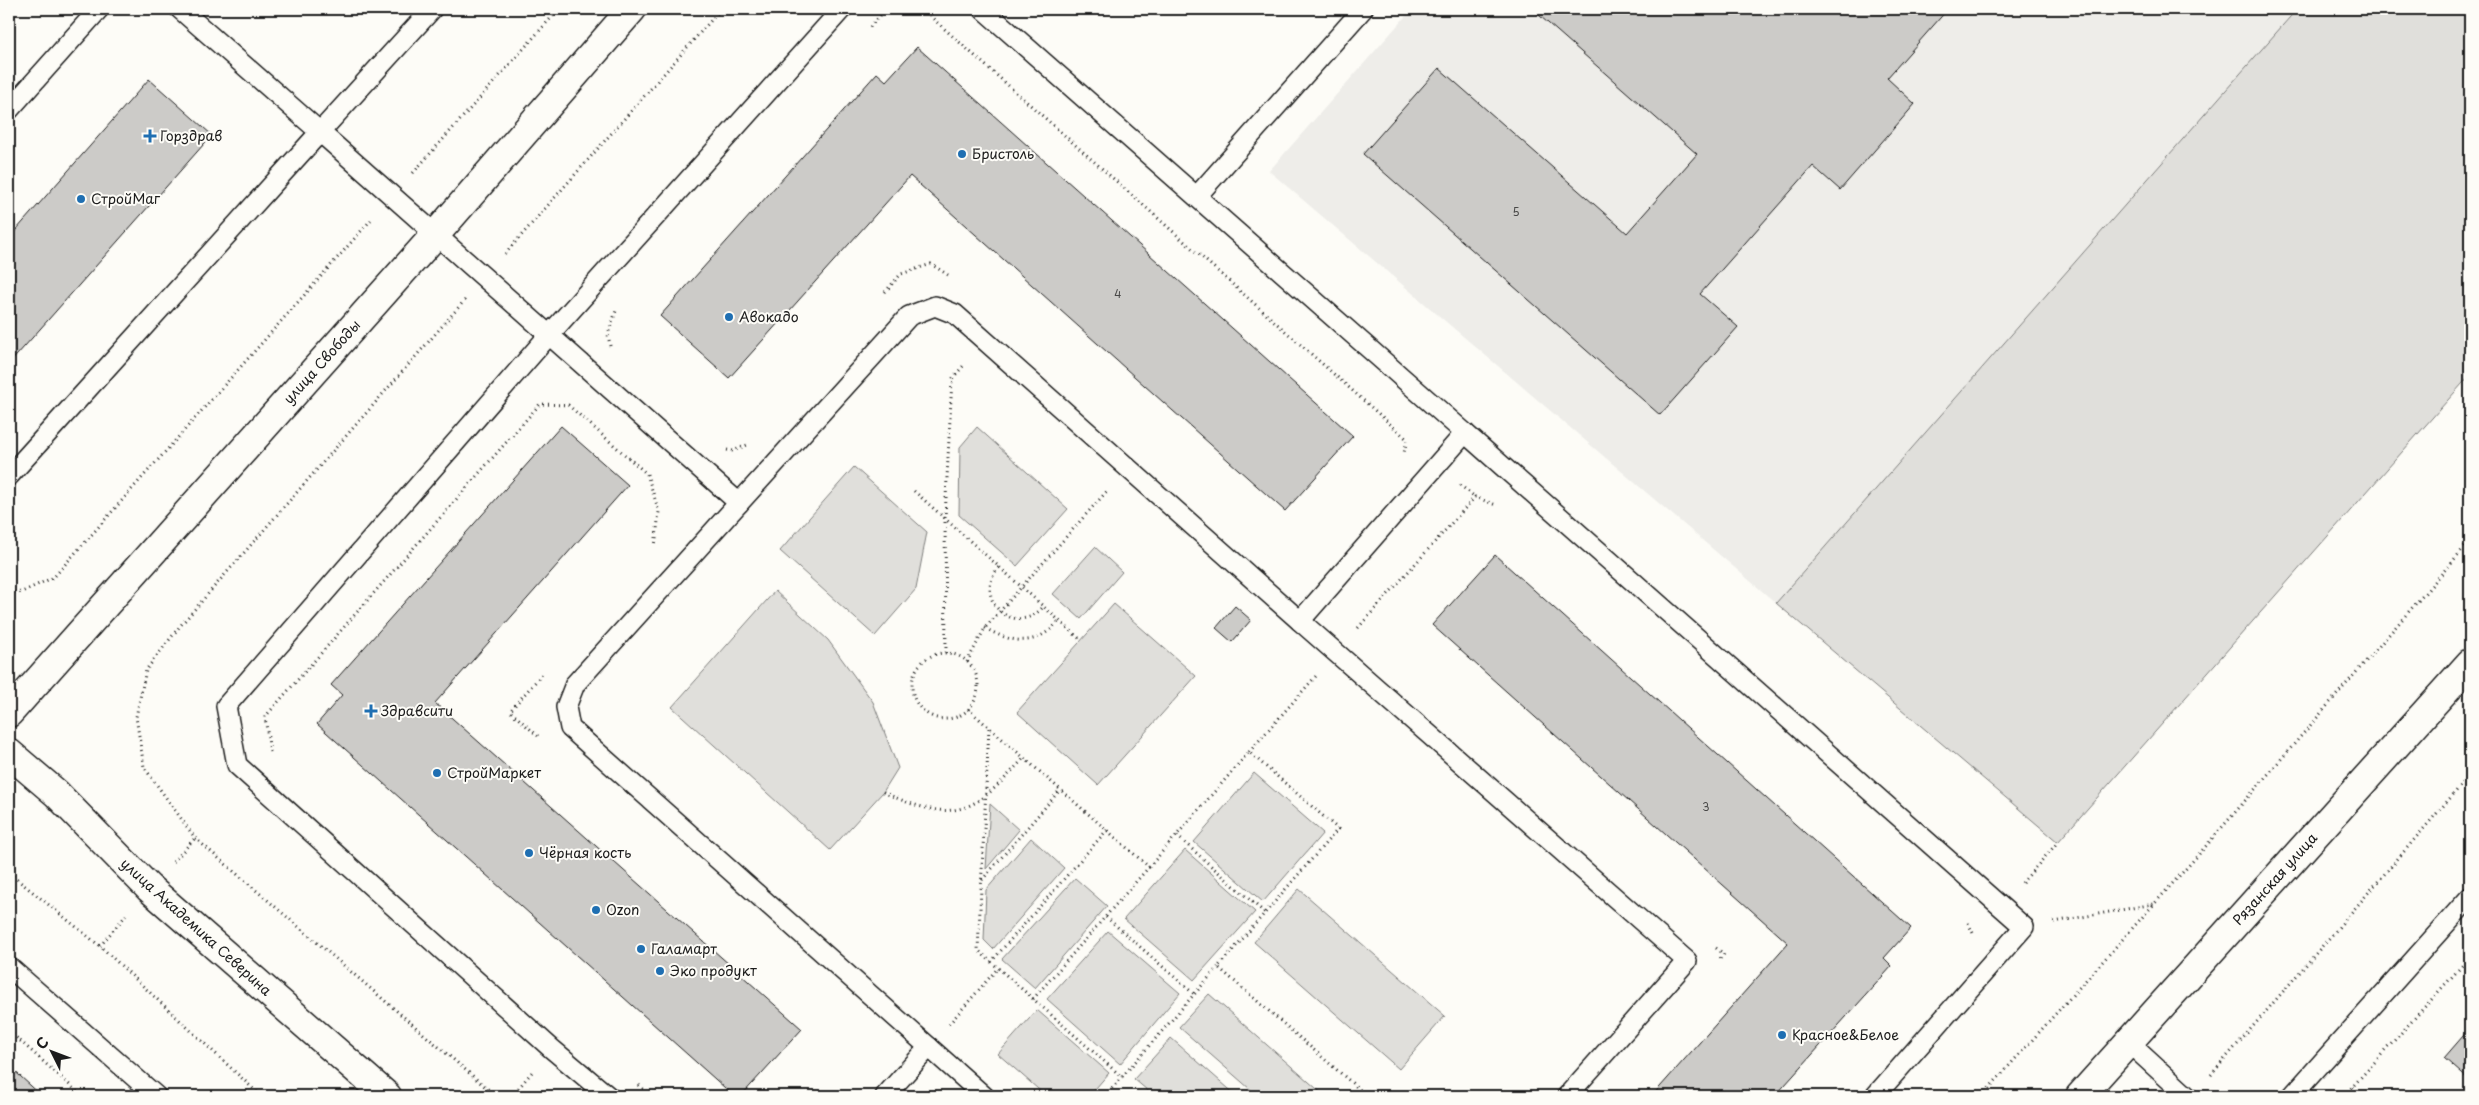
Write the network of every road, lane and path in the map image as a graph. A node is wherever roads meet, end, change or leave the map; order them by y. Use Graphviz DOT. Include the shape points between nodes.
graph roads {
  1 [pos="99,9"];
  2 [pos="180,9"];
  3 [pos="432,9"];
  4 [pos="559,9"];
  5 [pos="632,9"];
  6 [pos="721,9"];
  7 [pos="842,9"];
  8 [pos="922,9"];
  9 [pos="983,9"];
  10 [pos="1363,9"];
  11 [pos="9,110"];
  12 [pos="320,132"];
  13 [pos="392,196"];
  14 [pos="1197,196"];
  15 [pos="436,234"];
  16 [pos="485,277"];
  17 [pos="549,335"];
  18 [pos="986,342"];
  19 [pos="1466,433"];
  20 [pos="1403,455"];
  21 [pos="1128,468"];
  22 [pos="9,476"];
  23 [pos="914,491"];
  24 [pos="739,503"];
  25 [pos="1501,506"];
  26 [pos="945,518"];
  27 [pos="2470,541"];
  28 [pos="999,567"];
  29 [pos="1022,587"];
  30 [pos="9,593"];
  31 [pos="1044,607"];
  32 [pos="1000,612"];
  33 [pos="1060,621"];
  34 [pos="1300,621"];
  35 [pos="985,628"];
  36 [pos="1357,629"];
  37 [pos="1364,636"];
  38 [pos="1081,640"];
  39 [pos="1336,652"];
  40 [pos="946,654"];
  41 [pos="967,662"];
  42 [pos="2470,663"];
  43 [pos="968,709"];
  44 [pos="9,713"];
  45 [pos="989,728"];
  46 [pos="1250,752"];
  47 [pos="9,753"];
  48 [pos="1024,758"];
  49 [pos="2470,775"];
  50 [pos="1060,790"];
  51 [pos="883,792"];
  52 [pos="985,797"];
  53 [pos="1107,830"];
  54 [pos="1176,836"];
  55 [pos="2058,842"];
  56 [pos="1149,867"];
  57 [pos="9,872"];
  58 [pos="981,881"];
  59 [pos="2470,897"];
  60 [pos="2154,904"];
  61 [pos="2001,907"];
  62 [pos="1265,912"];
  63 [pos="1106,917"];
  64 [pos="1967,919"];
  65 [pos="2024,927"];
  66 [pos="1976,938"];
  67 [pos="1709,942"];
  68 [pos="2470,957"];
  69 [pos="991,962"];
  70 [pos="1717,962"];
  71 [pos="9,967"];
  72 [pos="1218,967"];
  73 [pos="998,968"];
  74 [pos="1194,994"];
  75 [pos="1033,999"];
  76 [pos="9,1031"];
  77 [pos="2128,1042"];
  78 [pos="928,1047"];
  79 [pos="1122,1076"];
  80 [pos="2205,1082"];
  81 [pos="2353,1087"];
  82 [pos="82,1096"];
  83 [pos="156,1096"];
  84 [pos="261,1096"];
  85 [pos="387,1096"];
  86 [pos="496,1096"];
  87 [pos="608,1096"];
  88 [pos="885,1096"];
  89 [pos="984,1096"];
  90 [pos="1105,1096"];
  91 [pos="1366,1096"];
  92 [pos="1567,1096"];
  93 [pos="1875,1096"];
  94 [pos="1982,1096"];
  95 [pos="2080,1096"];
  96 [pos="2187,1096"];
  97 [pos="2292,1096"];
  98 [pos="2344,1096"];
  99 [pos="2364,1096"];
  1 -- 11 [label="lane"];
  2 -- 12 [label="lane"];
  3 -- 12 [label="lane"];
  4 -- 13 [label="path"];
  5 -- 15 [label="street, улица Свободы"];
  6 -- 16 [label="path"];
  7 -- 17 [label="lane"];
  8 -- 20 [label="path" via="1407,439"];
  9 -- 14 [label="lane"];
  10 -- 14 [label="lane"];
  12 -- 13 [label="lane"];
  12 -- 22 [label="lane"];
  13 -- 15 [label="lane"];
  13 -- 30 [label="path" via="54,577 22,592"];
  14 -- 19 [label="lane"];
  15 -- 16 [label="lane"];
  15 -- 44 [label="street, улица Свободы"];
  16 -- 17 [label="lane"];
  16 -- 86 [label="path" via="180,626 146,670 136,717 144,768 195,838"];
  17 -- 24 [label="lane"];
  17 -- 87 [label="lane" via="226,706 237,765"];
  18 -- 21 [label="lane"];
  18 -- 24 [label="lane" via="955,314 935,306 909,316"];
  18 -- 26 [label="path" via="952,379"];
  19 -- 34 [label="lane"];
  19 -- 61 [label="lane"];
  21 -- 29 [label="path"];
  21 -- 34 [label="lane"];
  23 -- 26 [label="path"];
  24 -- 78 [label="lane" via="575,684 566,707 570,728"];
  25 -- 36 [label="path" via="1475,497"];
  26 -- 28 [label="path"];
  26 -- 40 [label="path"];
  27 -- 60 [label="path"];
  28 -- 29 [label="path"];
  28 -- 32 [label="path" via="993,574 990,587 992,601"];
  29 -- 31 [label="path"];
  29 -- 32 [label="path"];
  31 -- 32 [label="path" via="1025,619 1011,618"];
  31 -- 33 [label="path"];
  32 -- 35 [label="path"];
  33 -- 35 [label="path" via="1050,632 1028,641 1005,639"];
  33 -- 38 [label="path"];
  34 -- 39 [label="lane"];
  35 -- 41 [label="path"];
  36 -- 37 [label="path"];
  36 -- 39 [label="path"];
  39 -- 46 [label="path"];
  39 -- 92 [label="lane" via="1686,961"];
  40 -- 41 [label="path"];
  40 -- 43 [label="path" via="926,660 918,667 913,677 914,698 928,714 938,718 948,719"];
  41 -- 43 [label="path" via="973,670 977,691"];
  42 -- 77 [label="street, Рязанская улица"];
  43 -- 45 [label="path"];
  45 -- 48 [label="path"];
  45 -- 52 [label="path"];
  46 -- 54 [label="path"];
  46 -- 62 [label="path" via="1338,829"];
  47 -- 85 [label="street, улица Академика Северина" via="56,793 149,888"];
  48 -- 50 [label="path"];
  48 -- 52 [label="path"];
  49 -- 80 [label="path"];
  50 -- 53 [label="path"];
  50 -- 58 [label="path"];
  51 -- 52 [label="path" via="925,809 969,808"];
  52 -- 58 [label="path"];
  53 -- 56 [label="path"];
  53 -- 69 [label="path"];
  54 -- 56 [label="path"];
  54 -- 62 [label="path"];
  55 -- 61 [label="path"];
  56 -- 63 [label="path"];
  57 -- 84 [label="path" via="100,946"];
  58 -- 69 [label="path" via="978,950"];
  59 -- 97 [label="lane"];
  60 -- 65 [label="path"];
  60 -- 94 [label="path"];
  61 -- 65 [label="lane"];
  62 -- 72 [label="path"];
  63 -- 74 [label="path"];
  63 -- 75 [label="path"];
  64 -- 66 [label="path"];
  65 -- 93 [label="lane"];
  67 -- 70 [label="path" via="1724,954"];
  68 -- 81 [label="path"];
  69 -- 73 [label="path"];
  71 -- 83 [label="lane"];
  72 -- 74 [label="path"];
  72 -- 91 [label="path"];
  73 -- 75 [label="path"];
  73 -- 78 [label="path"];
  74 -- 79 [label="path"];
  75 -- 79 [label="path"];
  76 -- 82 [label="path"];
  77 -- 95 [label="street, Рязанская улица"];
  77 -- 96 [label="lane"];
  78 -- 88 [label="lane"];
  78 -- 89 [label="lane"];
  79 -- 90 [label="path"];
  81 -- 98 [label="path"];
  81 -- 99 [label="path"];
}
